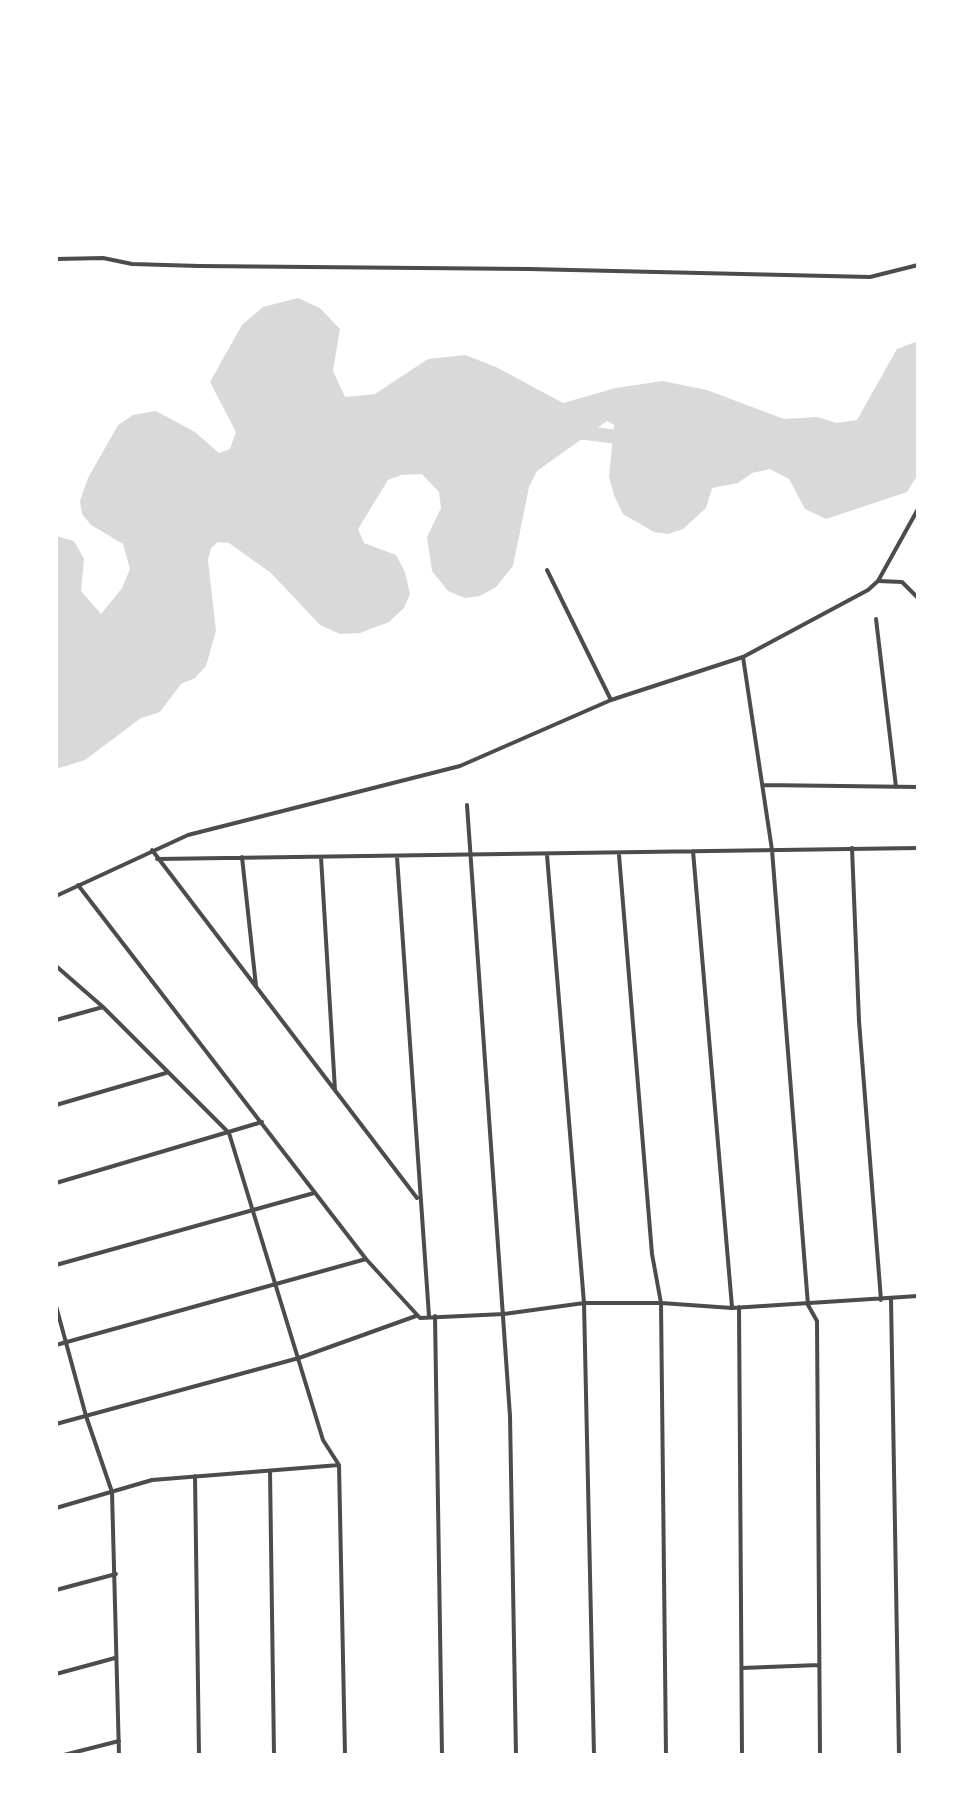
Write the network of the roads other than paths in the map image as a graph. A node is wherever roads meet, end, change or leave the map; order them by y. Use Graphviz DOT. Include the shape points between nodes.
graph roads {
  1 [pos="56,259"];
  2 [pos="918,265"];
  3 [pos="918,509"];
  4 [pos="547,570"];
  5 [pos="878,581"];
  6 [pos="918,598"];
  7 [pos="876,619"];
  8 [pos="743,657"];
  9 [pos="611,700"];
  10 [pos="763,785"];
  11 [pos="896,787"];
  12 [pos="918,787"];
  13 [pos="467,805"];
  14 [pos="852,848"];
  15 [pos="918,848"];
  16 [pos="152,850"];
  17 [pos="772,850"];
  18 [pos="693,851"];
  19 [pos="471,855"];
  20 [pos="547,855"];
  21 [pos="619,855"];
  22 [pos="242,857"];
  23 [pos="321,857"];
  24 [pos="397,857"];
  25 [pos="157,859"];
  26 [pos="78,885"];
  27 [pos="56,896"];
  28 [pos="56,966"];
  29 [pos="256,987"];
  30 [pos="103,1007"];
  31 [pos="56,1020"];
  32 [pos="166,1073"];
  33 [pos="335,1091"];
  34 [pos="56,1105"];
  35 [pos="262,1122"];
  36 [pos="229,1133"];
  37 [pos="56,1183"];
  38 [pos="314,1193"];
  39 [pos="419,1200"];
  40 [pos="252,1208"];
  41 [pos="366,1259"];
  42 [pos="56,1265"];
  43 [pos="274,1285"];
  44 [pos="918,1296"];
  45 [pos="891,1299"];
  46 [pos="881,1300"];
  47 [pos="584,1303"];
  48 [pos="661,1303"];
  49 [pos="808,1305"];
  50 [pos="56,1306"];
  51 [pos="739,1307"];
  52 [pos="732,1308"];
  53 [pos="504,1314"];
  54 [pos="416,1316"];
  55 [pos="432,1316"];
  56 [pos="67,1342"];
  57 [pos="56,1345"];
  58 [pos="299,1358"];
  59 [pos="86,1416"];
  60 [pos="56,1424"];
  61 [pos="339,1465"];
  62 [pos="270,1471"];
  63 [pos="195,1476"];
  64 [pos="112,1492"];
  65 [pos="56,1508"];
  66 [pos="116,1574"];
  67 [pos="56,1590"];
  68 [pos="115,1658"];
  69 [pos="819,1665"];
  70 [pos="742,1668"];
  71 [pos="56,1674"];
  72 [pos="119,1741"];
  73 [pos="64,1755"];
  74 [pos="119,1755"];
  75 [pos="199,1755"];
  76 [pos="274,1755"];
  77 [pos="345,1755"];
  78 [pos="442,1755"];
  79 [pos="516,1755"];
  80 [pos="594,1755"];
  81 [pos="666,1755"];
  82 [pos="742,1755"];
  83 [pos="820,1755"];
  84 [pos="899,1755"];
  1 -- 2 [label="street" via="870,277"];
  3 -- 5 [label="street"];
  4 -- 9 [label="street"];
  5 -- 6 [label="street" via="902,582"];
  5 -- 8 [label="street"];
  7 -- 11 [label="street"];
  8 -- 9 [label="street"];
  8 -- 10 [label="street"];
  9 -- 16 [label="street" via="460,766 217,825"];
  10 -- 11 [label="street"];
  10 -- 17 [label="street"];
  11 -- 12 [label="street"];
  13 -- 19 [label="street"];
  14 -- 15 [label="street"];
  14 -- 17 [label="street"];
  14 -- 46 [label="street" via="859,1021"];
  16 -- 25 [label="street"];
  16 -- 26 [label="street"];
  17 -- 18 [label="street"];
  17 -- 49 [label="street"];
  18 -- 21 [label="street"];
  18 -- 52 [label="street"];
  19 -- 20 [label="street"];
  19 -- 24 [label="street"];
  19 -- 53 [label="street"];
  20 -- 21 [label="street"];
  20 -- 47 [label="street"];
  21 -- 48 [label="street" via="652,1254"];
  22 -- 23 [label="street"];
  22 -- 25 [label="street"];
  22 -- 29 [label="street"];
  23 -- 24 [label="street"];
  23 -- 33 [label="street"];
  24 -- 39 [label="street"];
  25 -- 29 [label="street"];
  26 -- 27 [label="street"];
  26 -- 35 [label="street"];
  28 -- 30 [label="street"];
  29 -- 33 [label="street"];
  30 -- 31 [label="street"];
  30 -- 32 [label="street"];
  32 -- 34 [label="street"];
  32 -- 36 [label="street"];
  33 -- 39 [label="street"];
  35 -- 36 [label="street"];
  35 -- 38 [label="street"];
  36 -- 37 [label="street"];
  36 -- 40 [label="street"];
  38 -- 40 [label="street"];
  38 -- 41 [label="street"];
  39 -- 55 [label="street"];
  40 -- 42 [label="street"];
  40 -- 43 [label="street"];
  41 -- 43 [label="street"];
  41 -- 54 [label="street"];
  43 -- 56 [label="street"];
  43 -- 58 [label="street"];
  44 -- 45 [label="street"];
  45 -- 46 [label="street"];
  45 -- 84 [label="street"];
  46 -- 49 [label="street"];
  47 -- 48 [label="street"];
  47 -- 53 [label="street"];
  47 -- 80 [label="street"];
  48 -- 52 [label="street"];
  48 -- 81 [label="street"];
  49 -- 51 [label="street"];
  49 -- 69 [label="street" via="817,1321"];
  50 -- 56 [label="street"];
  51 -- 52 [label="street"];
  51 -- 70 [label="street"];
  53 -- 55 [label="street"];
  53 -- 79 [label="street"];
  54 -- 55 [label="street"];
  54 -- 58 [label="street"];
  55 -- 78 [label="street"];
  56 -- 57 [label="street"];
  56 -- 59 [label="street"];
  58 -- 59 [label="street"];
  58 -- 61 [label="street" via="323,1440"];
  59 -- 60 [label="street"];
  59 -- 64 [label="street"];
  61 -- 62 [label="street"];
  61 -- 77 [label="street"];
  62 -- 63 [label="street"];
  62 -- 76 [label="street"];
  63 -- 64 [label="street" via="152,1480"];
  63 -- 75 [label="street"];
  64 -- 65 [label="street"];
  64 -- 66 [label="street"];
  66 -- 67 [label="street"];
  66 -- 68 [label="street"];
  68 -- 71 [label="street"];
  68 -- 72 [label="street"];
  69 -- 70 [label="street"];
  69 -- 83 [label="street"];
  70 -- 82 [label="street"];
  72 -- 73 [label="street"];
  72 -- 74 [label="street"];
}
